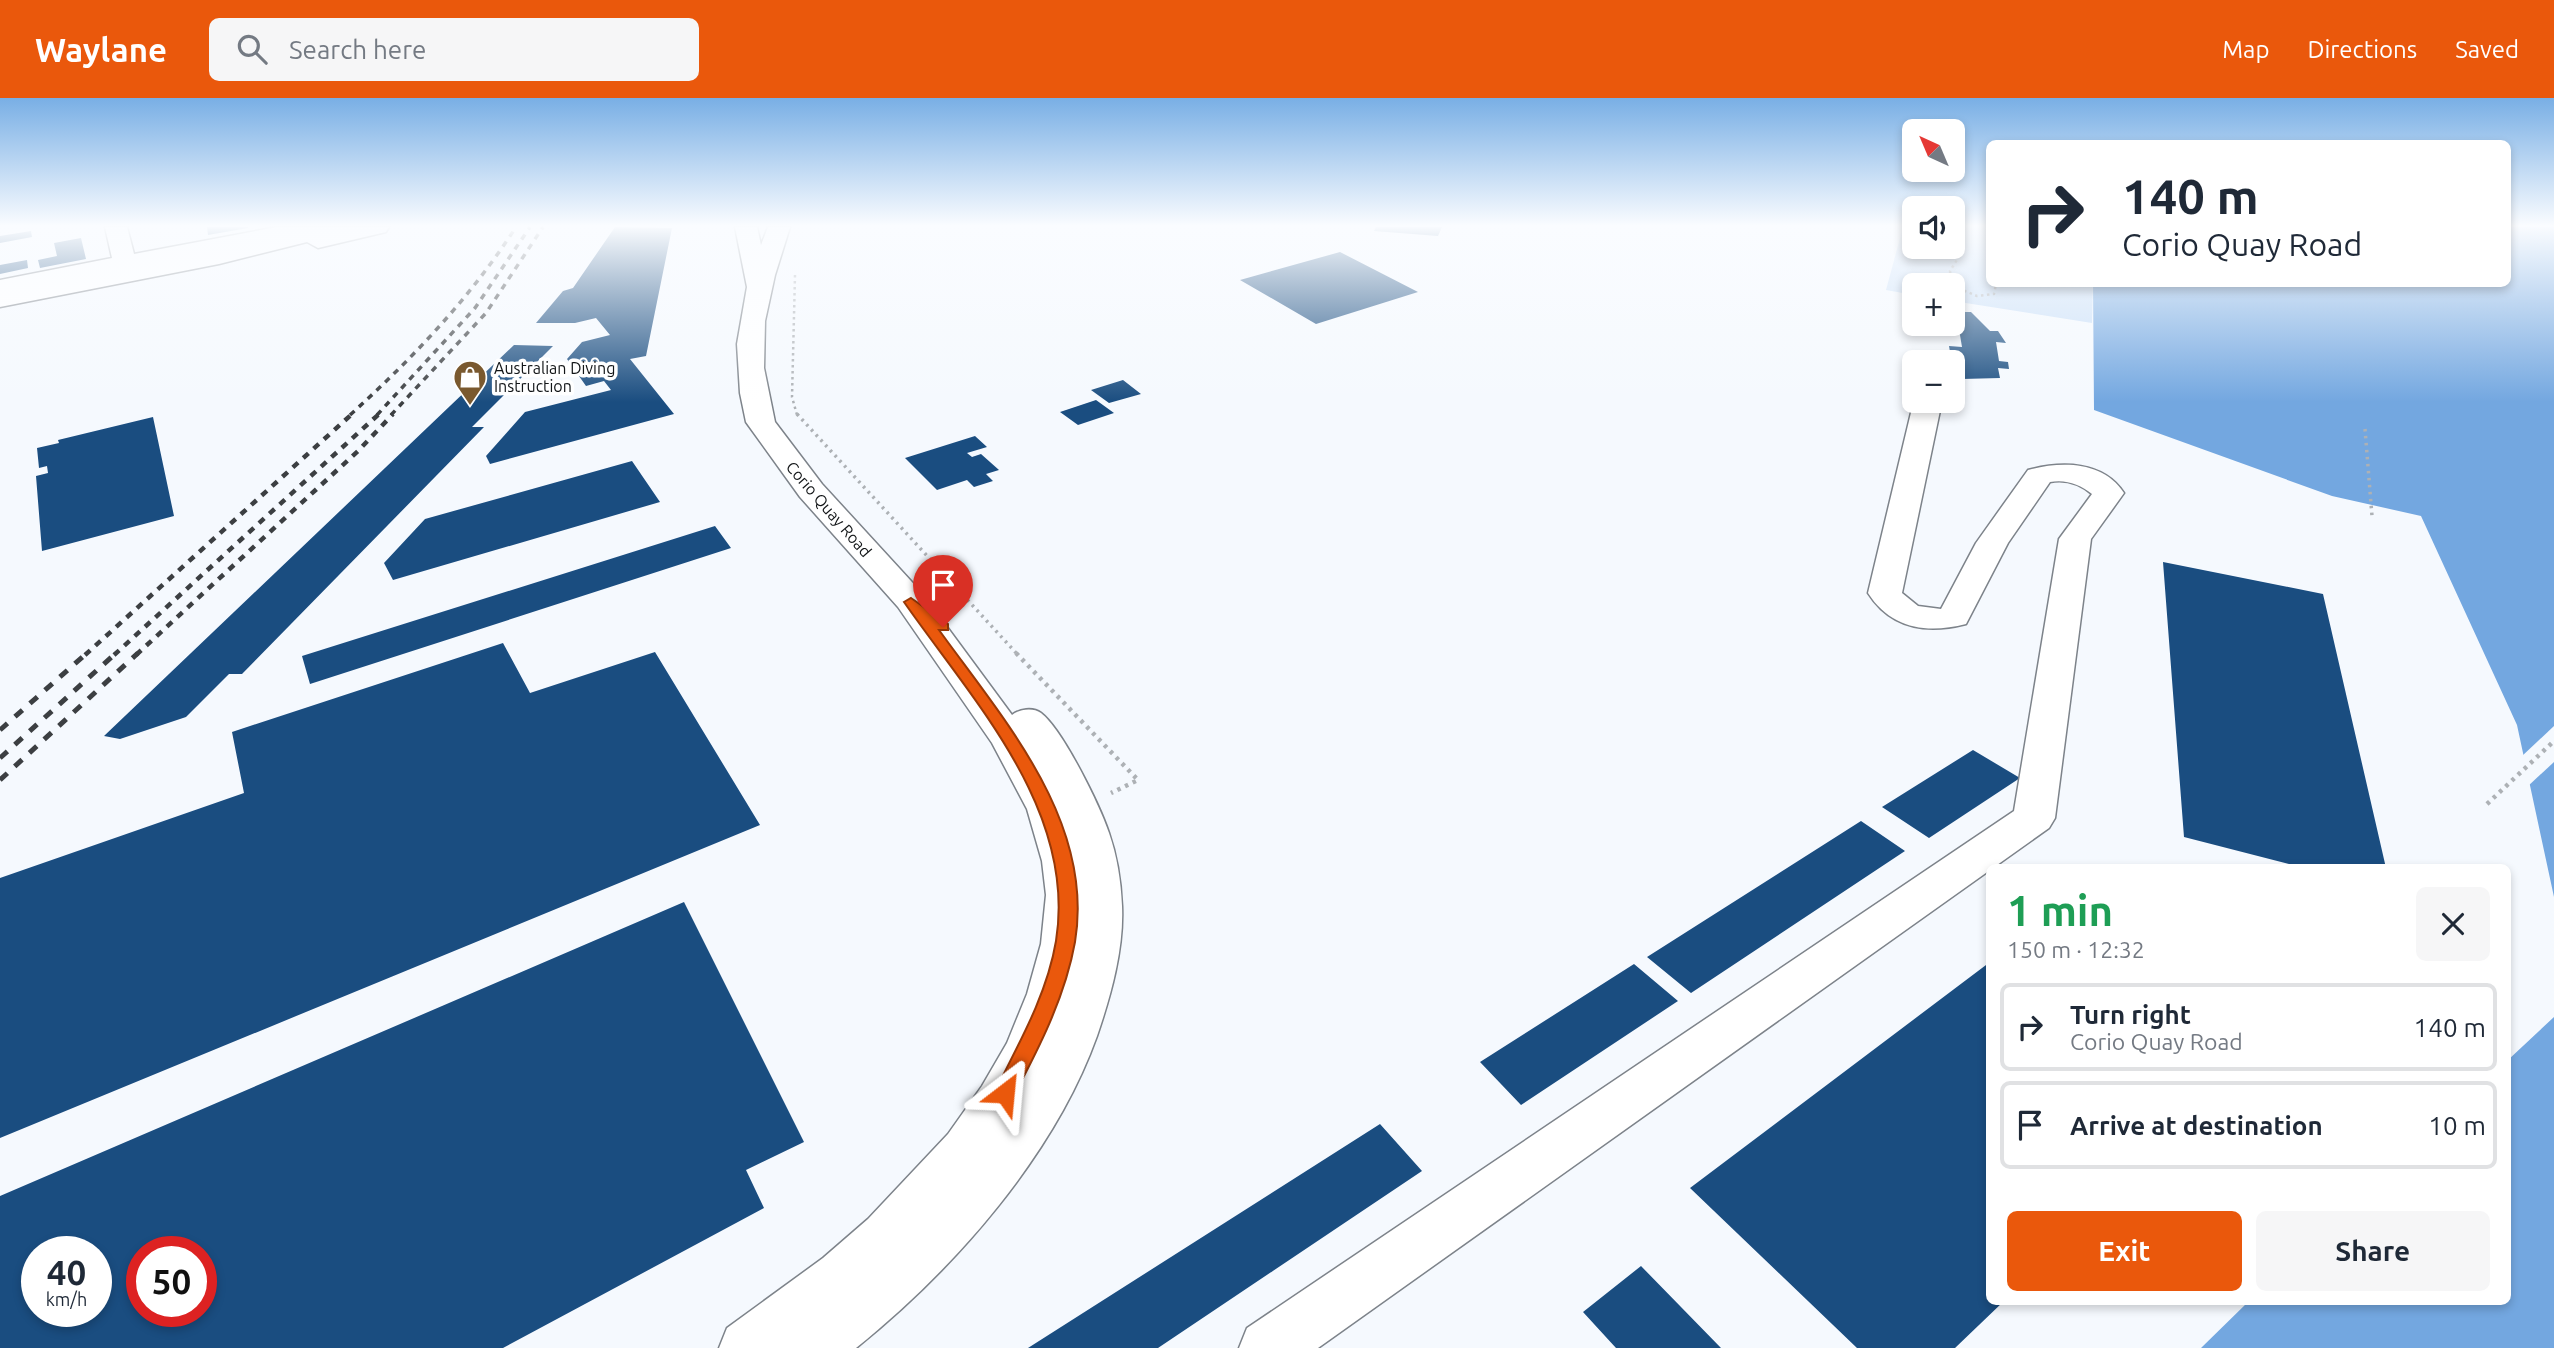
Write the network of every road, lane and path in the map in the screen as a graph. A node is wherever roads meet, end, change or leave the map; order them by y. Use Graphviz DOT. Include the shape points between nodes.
graph roads {
  1 [pos="59,285"];
  2 [pos="757,285"];
  3 [pos="795,285"];
  4 [pos="1995,287"];
  5 [pos="1965,291"];
  6 [pos="0,300"];
  7 [pos="1925,413"];
  8 [pos="2365,429"];
  9 [pos="2372,516"];
  10 [pos="911,602"];
  11 [pos="2554,741"];
  12 [pos="2487,804"];
  13 [pos="1112,806"];
  14 [pos="748,1348"];
  15 [pos="810,1348"];
  16 [pos="1268,1348"];
  1 -- 6 [label="main road"];
  2 -- 10 [label="main road, Corio Quay Road" via="748,345 759,422 805,485"];
  3 -- 13 [label="path" via="792,397 797,415 945,579 1138,780 1109,794"];
  4 -- 5 [label="path" via="1994,294 1977,296"];
  7 -- 16 [label="main road" via="1885,593 1901,611 1928,620 1954,617 1992,543 2039,476 2070,473 2095,481 2109,493 2075,538 2034,818"];
  8 -- 9 [label="path"];
  10 -- 14 [label="main road, Corio Quay Road" via="1002,725 1049,811 1067,878 1065,941 1045,1011 1015,1076 961,1158 890,1237 815,1301"];
  10 -- 15 [label="main road, Corio Quay Road" via="971,652 1056,765 1090,840 1099,930 1087,990 1072,1032 1030,1119 954,1220 900,1275"];
  11 -- 12 [label="path"];
}
